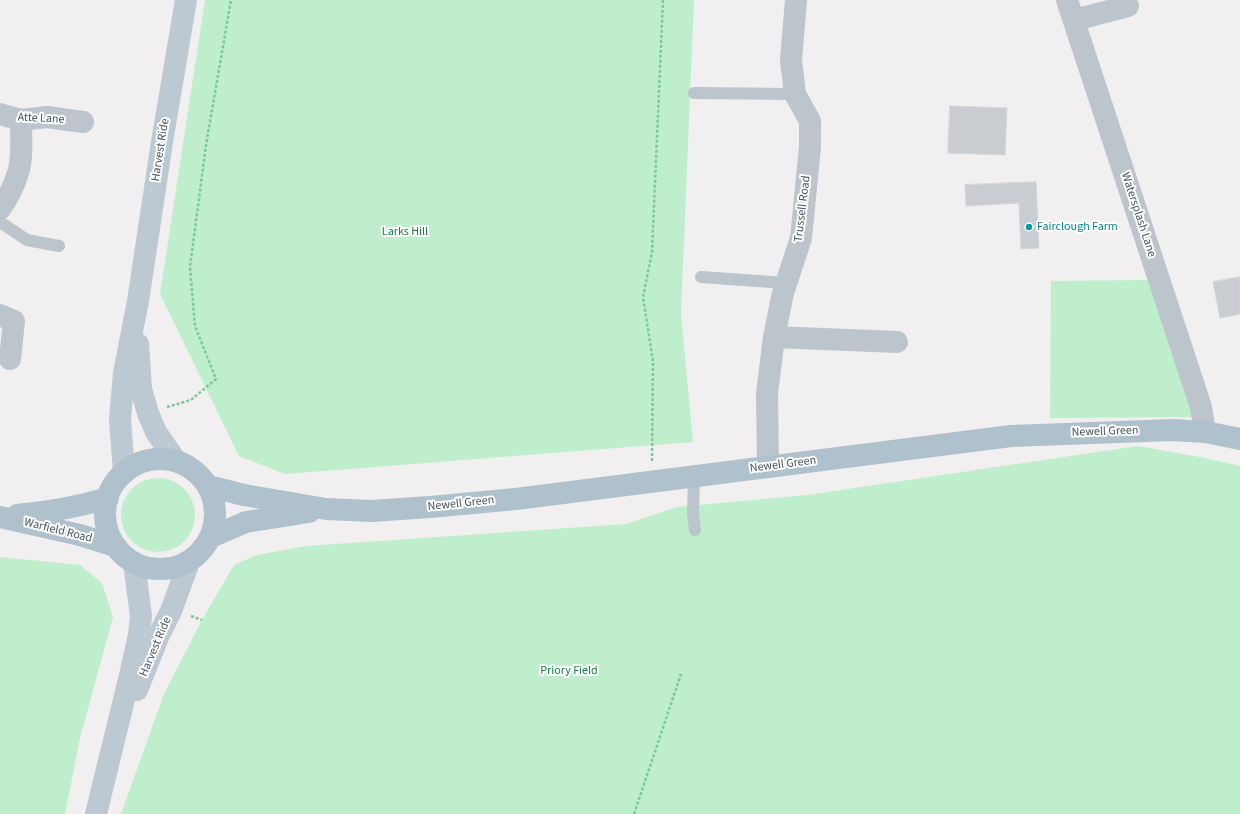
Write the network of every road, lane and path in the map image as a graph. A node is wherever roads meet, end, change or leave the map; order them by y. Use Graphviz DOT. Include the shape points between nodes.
graph roads {
  1 [pos="186,0"];
  2 [pos="231,0"];
  3 [pos="663,0"];
  4 [pos="796,0"];
  5 [pos="1128,6"];
  6 [pos="1070,10"];
  7 [pos="694,93"];
  8 [pos="795,94"];
  9 [pos="0,114"];
  10 [pos="21,120"];
  11 [pos="83,122"];
  12 [pos="0,209"];
  13 [pos="0,222"];
  14 [pos="59,246"];
  15 [pos="701,277"];
  16 [pos="786,283"];
  17 [pos="138,301"];
  18 [pos="0,315"];
  19 [pos="774,337"];
  20 [pos="897,342"];
  21 [pos="10,359"];
  22 [pos="163,408"];
  23 [pos="1206,432"];
  24 [pos="1240,439"];
  25 [pos="176,461"];
  26 [pos="768,467"];
  27 [pos="652,468"];
  28 [pos="124,473"];
  29 [pos="694,476"];
  30 [pos="208,486"];
  31 [pos="108,498"];
  32 [pos="326,509"];
  33 [pos="0,516"];
  34 [pos="695,530"];
  35 [pos="211,536"];
  36 [pos="115,546"];
  37 [pos="189,562"];
  38 [pos="134,563"];
  39 [pos="188,615"];
  40 [pos="202,620"];
  41 [pos="681,674"];
  42 [pos="117,729"];
  43 [pos="96,814"];
  44 [pos="634,814"];
  1 -- 17 [label="street, Harvest Ride"];
  2 -- 22 [label="path" via="206,145 190,267 195,326 216,379 191,400"];
  3 -- 27 [label="path" via="652,252 643,297 653,361"];
  4 -- 8 [label="street, Trussell Road" via="791,60"];
  5 -- 6 [label="street"];
  6 -- 23 [label="street, Watersplash Lane" via="1201,407"];
  7 -- 8 [label="lane"];
  8 -- 16 [label="street, Trussell Road" via="810,121 810,147 801,238"];
  9 -- 10 [label="street, Atte Lane"];
  10 -- 11 [label="street, Atte Lane" via="47,118"];
  10 -- 12 [label="street" via="19,172"];
  13 -- 14 [label="lane" via="27,240"];
  15 -- 16 [label="lane"];
  16 -- 19 [label="street, Trussell Road"];
  17 -- 25 [label="street, Harvest Ride" via="141,389 156,432"];
  17 -- 28 [label="street, Harvest Ride" via="124,374 120,419"];
  18 -- 21 [label="street" via="14,321"];
  19 -- 20 [label="street"];
  19 -- 26 [label="street, Trussell Road" via="767,393"];
  23 -- 24 [label="main road, Newell Green"];
  23 -- 26 [label="main road, Newell Green" via="1173,430 1011,436"];
  25 -- 28 [label="main road" via="163,459 143,462"];
  25 -- 30 [label="main road" via="194,470"];
  26 -- 29 [label="main road, Newell Green"];
  28 -- 31 [label="main road" via="117,480"];
  29 -- 32 [label="main road, Newell Green" via="430,507 371,511"];
  29 -- 34 [label="lane"];
  30 -- 32 [label="main road, Newell Green"];
  30 -- 35 [label="main road" via="215,507"];
  31 -- 33 [label="main road, Warfield Road" via="80,506"];
  31 -- 36 [label="main road" via="106,520"];
  32 -- 35 [label="main road, Newell Green" via="246,522"];
  33 -- 36 [label="main road, Warfield Road"];
  35 -- 37 [label="main road" via="205,547"];
  36 -- 38 [label="main road"];
  37 -- 38 [label="main road" via="174,568 158,569"];
  37 -- 42 [label="street, Harvest Ride" via="139,688"];
  38 -- 42 [label="street, Harvest Ride" via="141,616"];
  39 -- 40 [label="path"];
  41 -- 44 [label="path"];
  42 -- 43 [label="street, Harvest Ride"];
}
